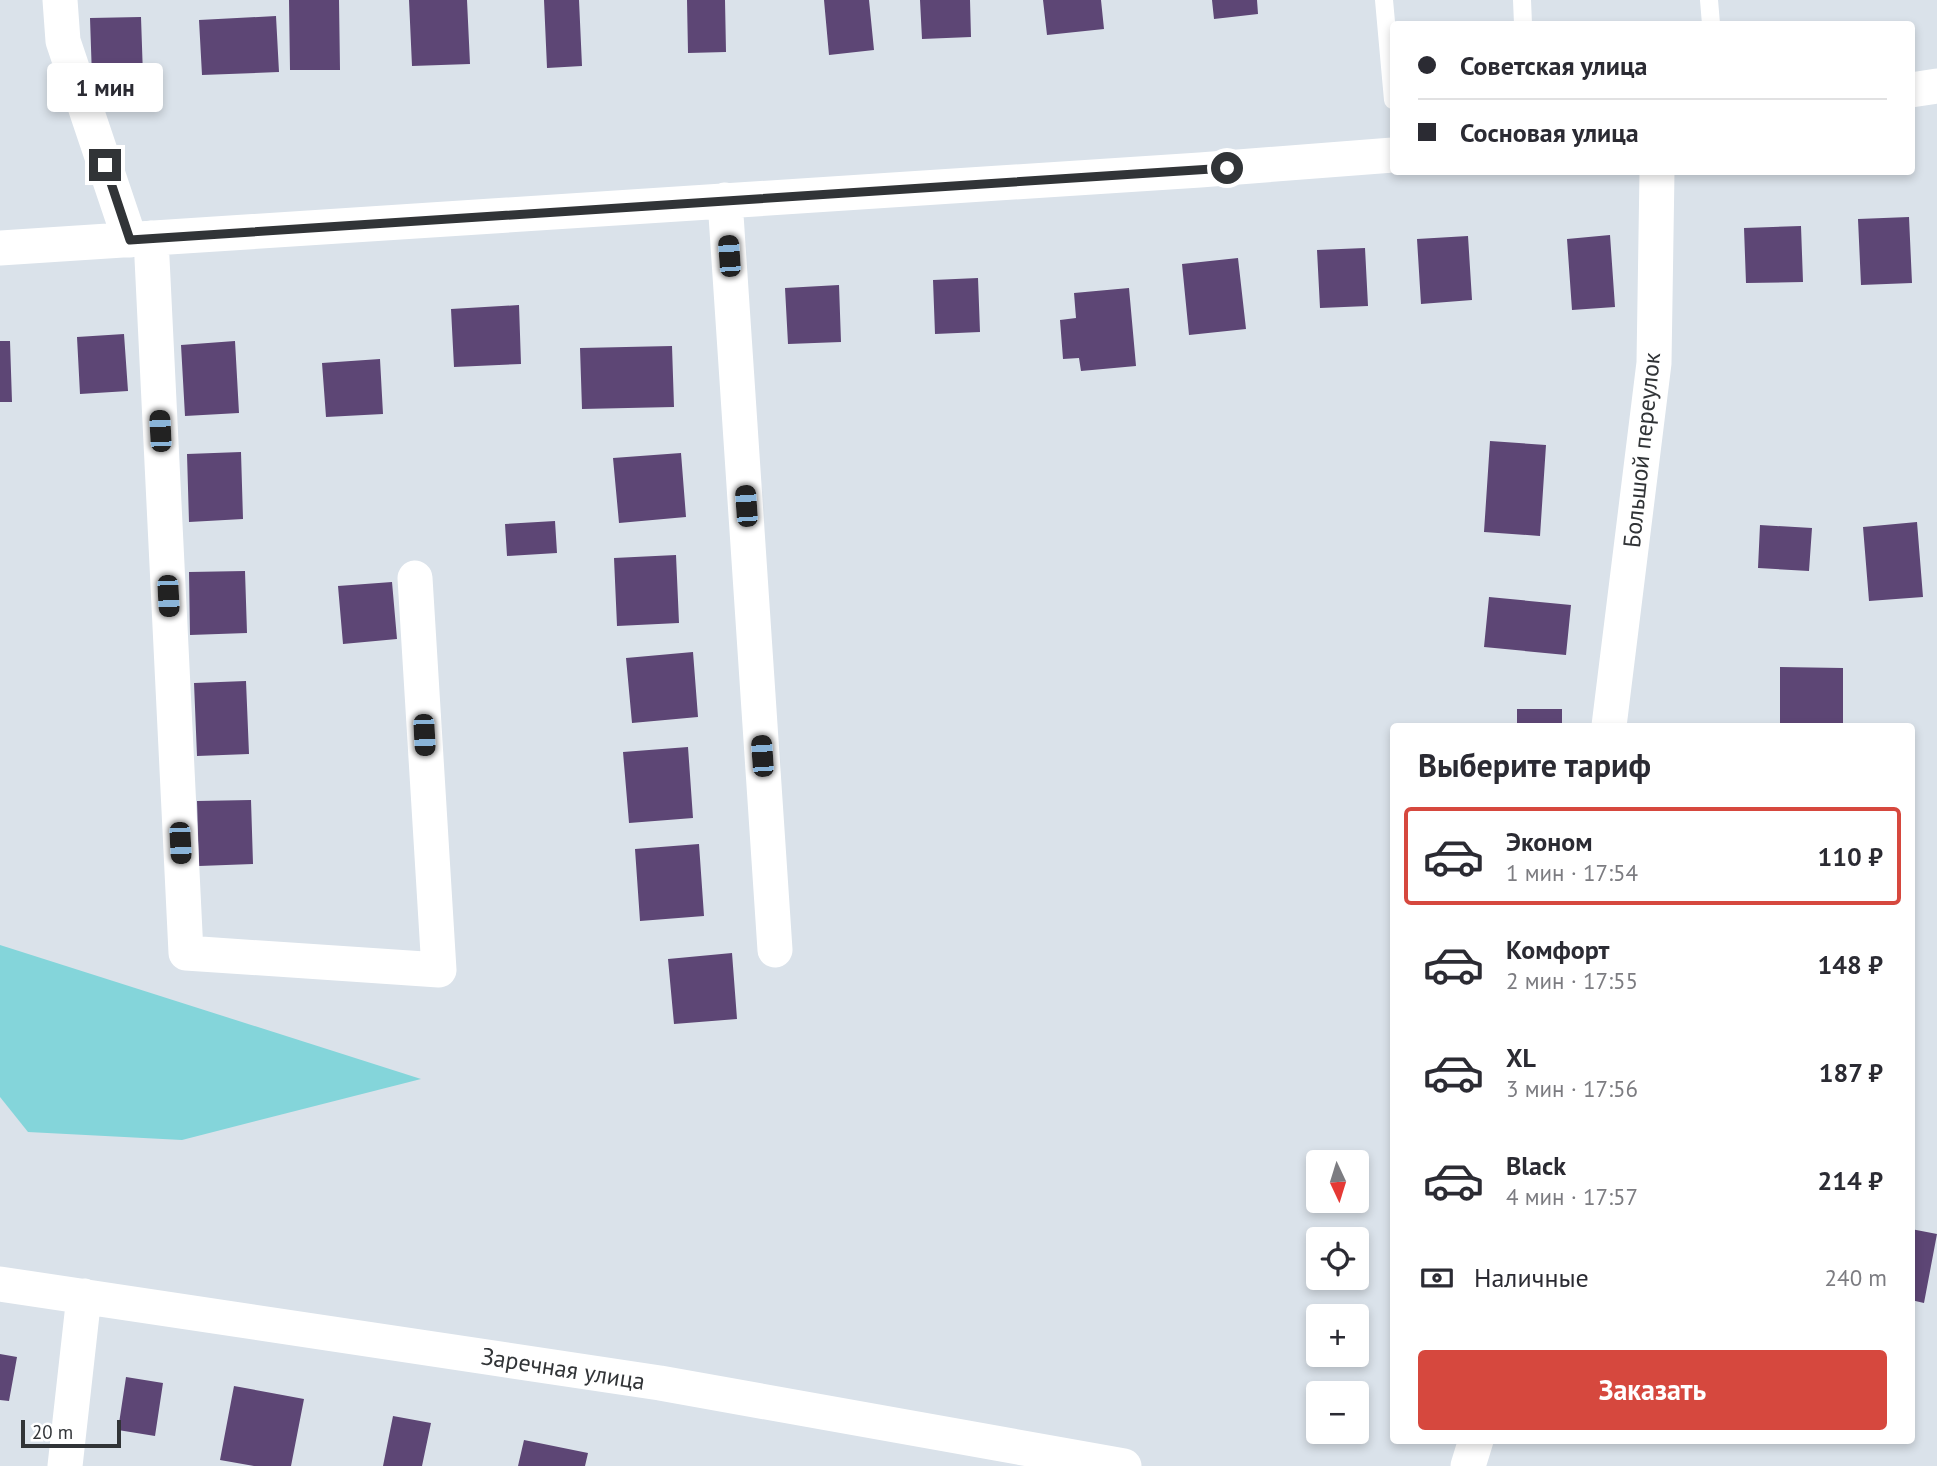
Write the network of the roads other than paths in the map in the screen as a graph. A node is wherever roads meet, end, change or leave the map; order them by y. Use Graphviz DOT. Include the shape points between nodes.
graph roads {
  1 [pos="60,0"];
  2 [pos="1384,0"];
  3 [pos="1522,0"];
  4 [pos="1709,0"];
  5 [pos="1523,21"];
  6 [pos="1711,21"];
  7 [pos="1390,67"];
  8 [pos="1937,86"];
  9 [pos="1915,89"];
  10 [pos="1390,155"];
  11 [pos="1657,175"];
  12 [pos="725,200"];
  13 [pos="141,239"];
  14 [pos="0,248"];
  15 [pos="415,578"];
  16 [pos="1609,723"];
  17 [pos="775,950"];
  18 [pos="0,1284"];
  19 [pos="84,1296"];
  20 [pos="1475,1444"];
  21 [pos="65,1466"];
  22 [pos="1124,1466"];
  23 [pos="1468,1466"];
  1 -- 13 [label="street" via="63,41"];
  2 -- 7 [label="lane"];
  3 -- 5 [label="lane"];
  4 -- 6 [label="lane"];
  8 -- 9 [label="street"];
  10 -- 12 [label="street"];
  11 -- 16 [label="street, Большой переулок" via="1654,363"];
  12 -- 13 [label="street"];
  12 -- 17 [label="street"];
  13 -- 14 [label="street"];
  13 -- 15 [label="street" via="186,953 439,971"];
  18 -- 19 [label="street, Заречная улица"];
  19 -- 21 [label="street"];
  19 -- 22 [label="street, Заречная улица" via="660,1383"];
  20 -- 23 [label="street"];
}
